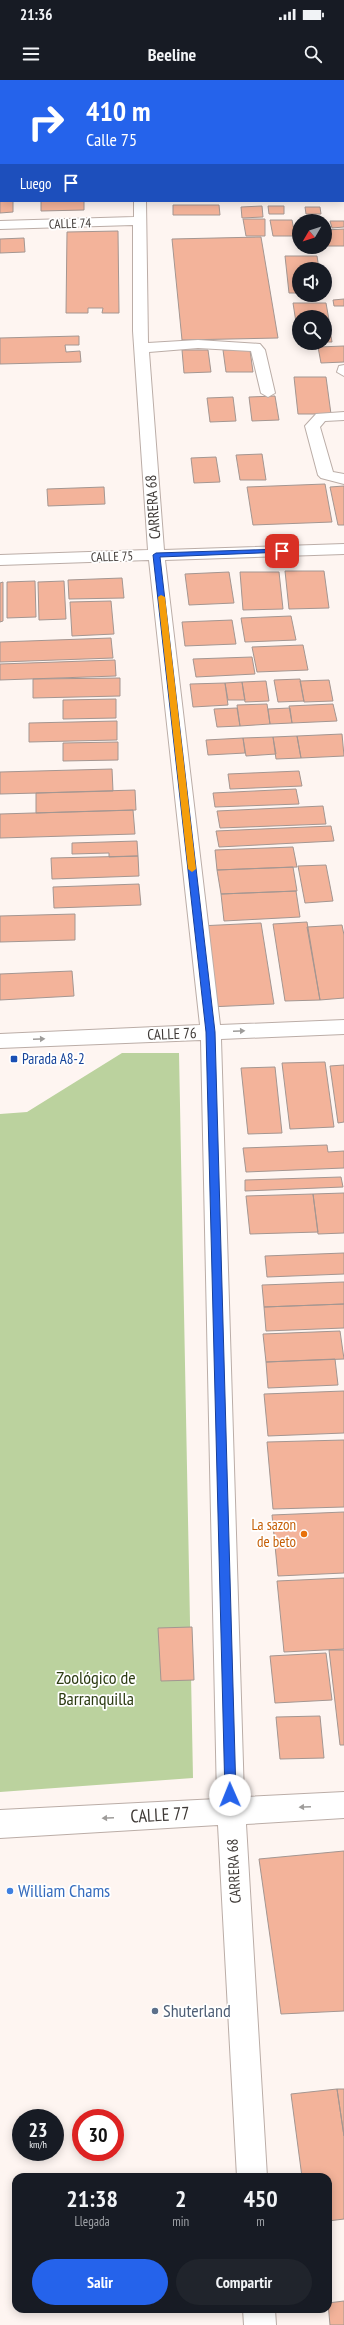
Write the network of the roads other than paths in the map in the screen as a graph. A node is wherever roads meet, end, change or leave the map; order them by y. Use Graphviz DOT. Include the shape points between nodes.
graph roads {
  1 [pos="140,202"];
  2 [pos="140,221"];
  3 [pos="0,225"];
  4 [pos="142,348"];
  5 [pos="268,392"];
  6 [pos="344,416"];
  7 [pos="344,479"];
  8 [pos="344,549"];
  9 [pos="156,555"];
  10 [pos="0,560"];
  11 [pos="344,1027"];
  12 [pos="211,1032"];
  13 [pos="0,1041"];
  14 [pos="344,1805"];
  15 [pos="231,1811"];
  16 [pos="0,1824"];
  17 [pos="252,2173"];
  18 [pos="259,2313"];
  19 [pos="260,2325"];
  1 -- 2 [label="street, CARRERA 68"];
  2 -- 3 [label="street, CALLE 74"];
  2 -- 4 [label="street, CARRERA 68"];
  4 -- 5 [label="street" via="198,344 255,348 258,350"];
  4 -- 9 [label="street, CARRERA 68"];
  6 -- 7 [label="street" via="321,417 312,426 326,475"];
  8 -- 9 [label="street, CALLE 75"];
  9 -- 10 [label="street, CALLE 75"];
  9 -- 12 [label="street, CARRERA 68"];
  12 -- 11 [label="street, CALLE 76, one-way"];
  13 -- 12 [label="street, CALLE 76, one-way"];
  12 -- 15 [label="street, CARRERA 68"];
  14 -- 15 [label="street, CALLE 77, one-way"];
  15 -- 16 [label="street, CALLE 77, one-way"];
  15 -- 17 [label="street, CARRERA 68"];
  18 -- 19 [label="street"];
}
